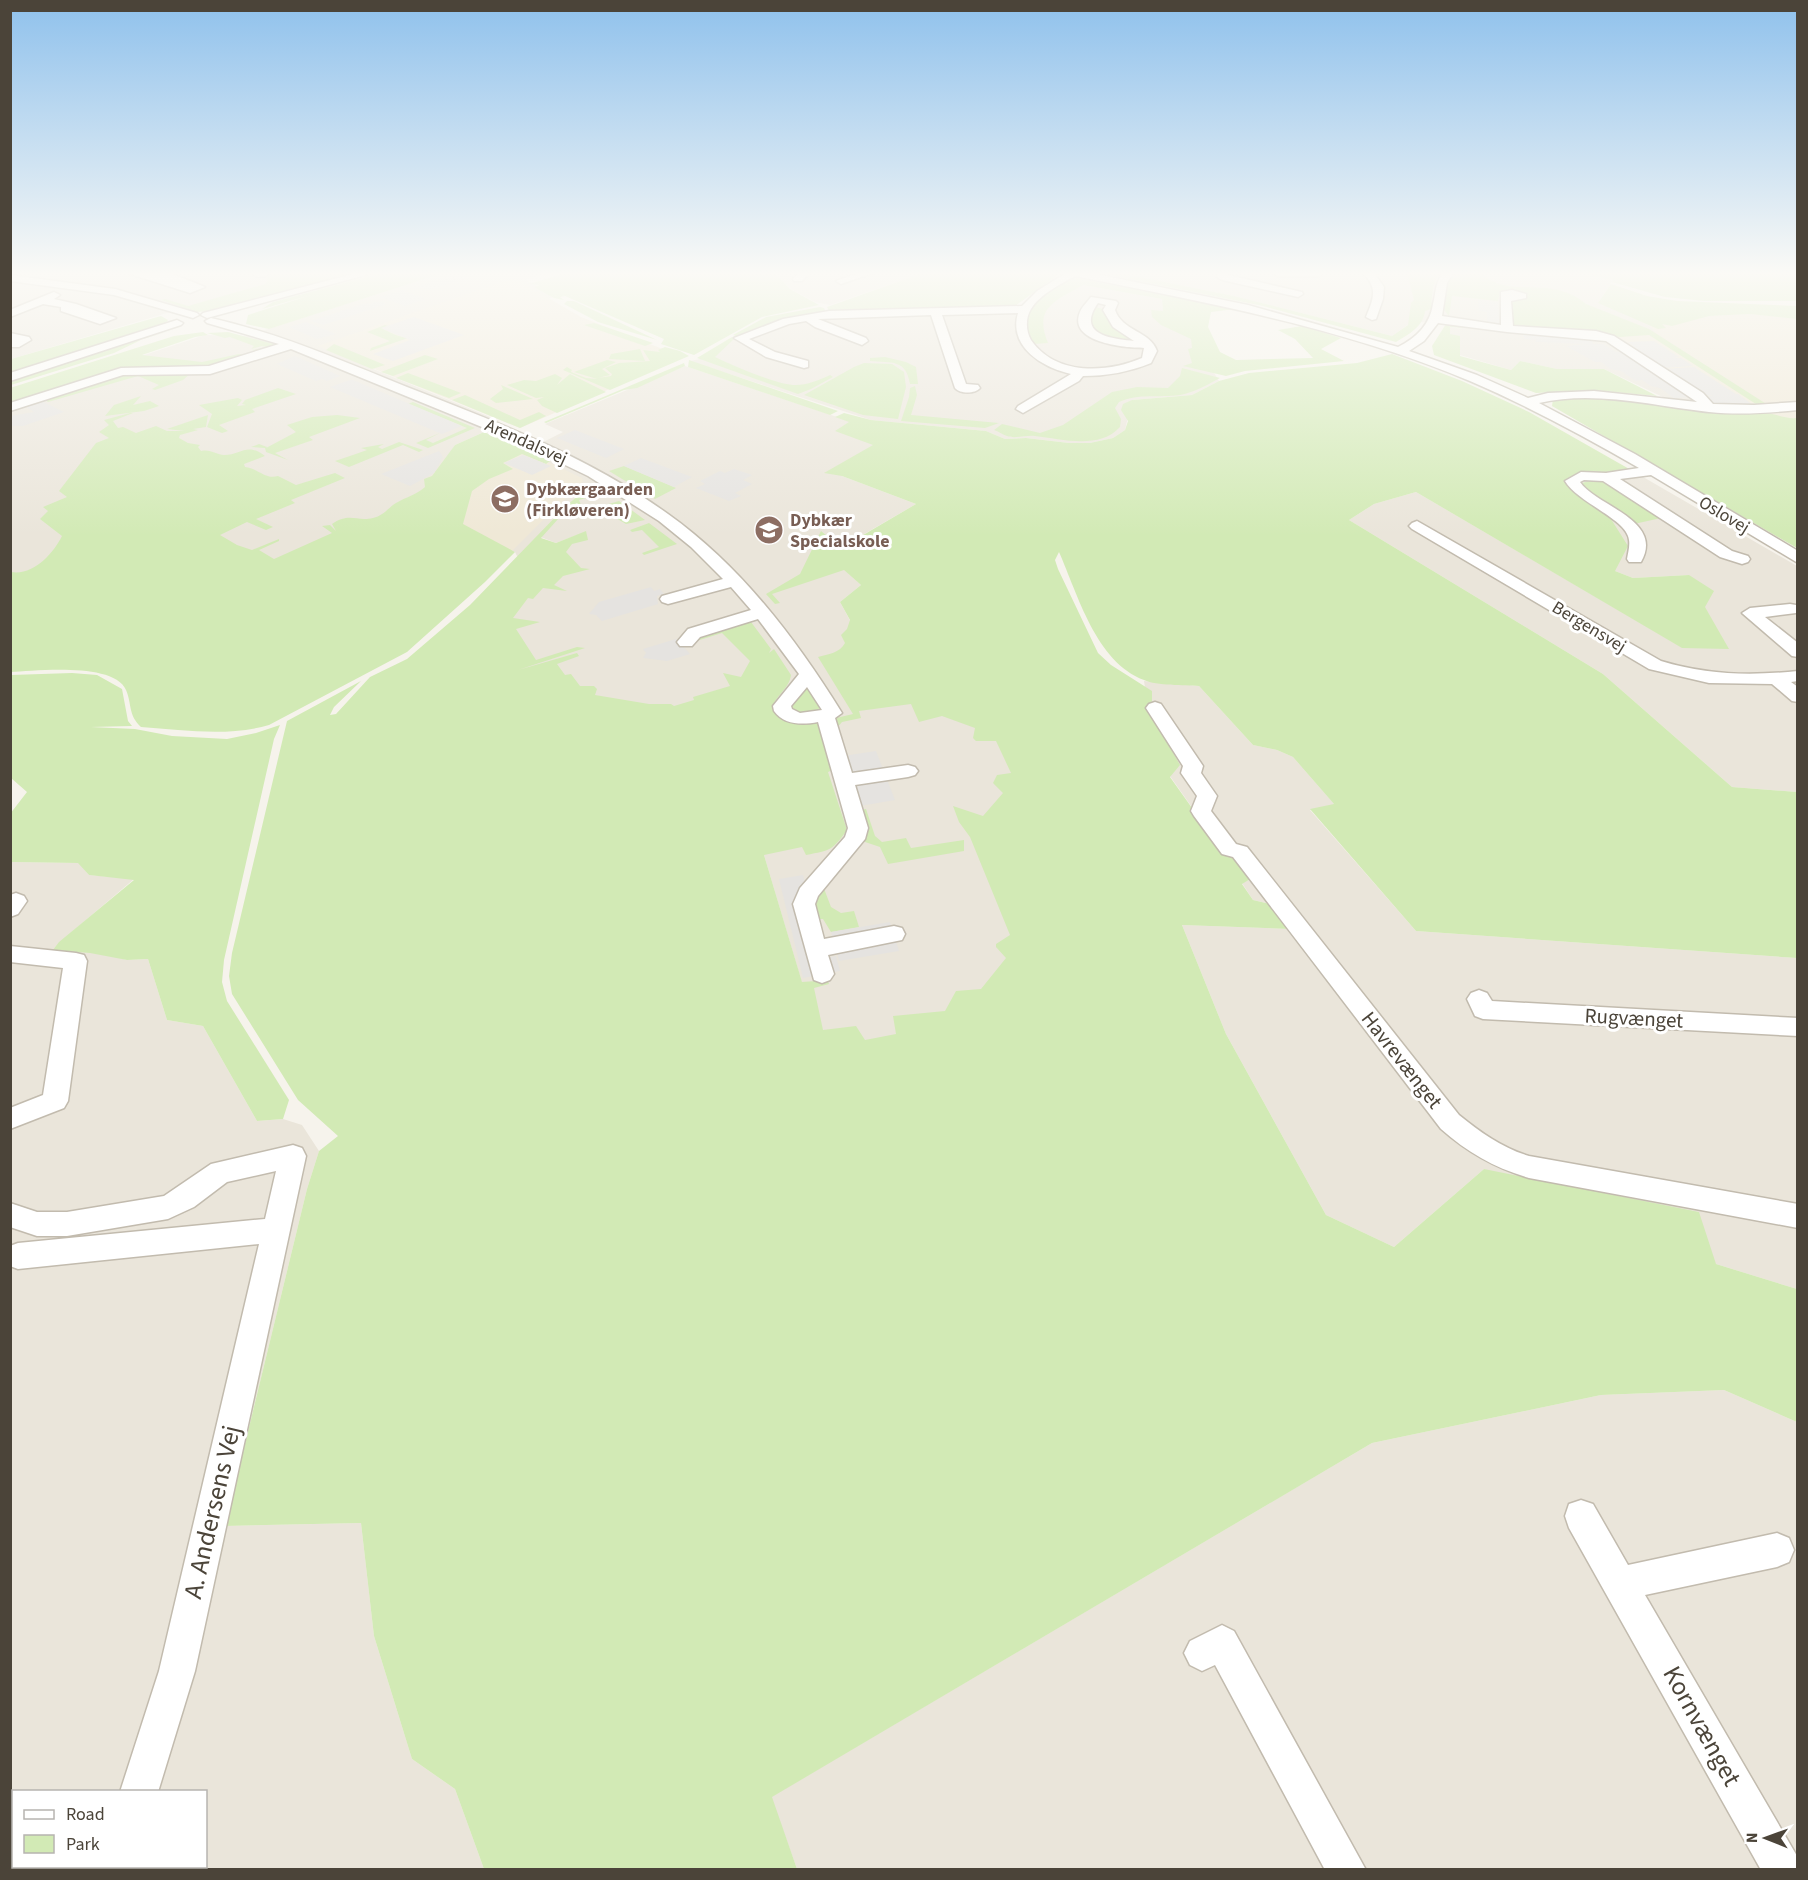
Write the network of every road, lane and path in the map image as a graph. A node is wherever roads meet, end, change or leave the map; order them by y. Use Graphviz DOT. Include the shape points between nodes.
graph roads {
  1 [pos="62,361"];
  2 [pos="240,361"];
  3 [pos="333,361"];
  4 [pos="788,361"];
  5 [pos="952,361"];
  6 [pos="1046,361"];
  7 [pos="1146,361"];
  8 [pos="1423,361"];
  9 [pos="1644,361"];
  10 [pos="804,364"];
  11 [pos="1079,371"];
  12 [pos="10,377"];
  13 [pos="974,388"];
  14 [pos="1797,395"];
  15 [pos="1797,401"];
  16 [pos="1525,402"];
  17 [pos="1797,406"];
  18 [pos="10,407"];
  19 [pos="1709,408"];
  20 [pos="1023,409"];
  21 [pos="1651,471"];
  22 [pos="1606,477"];
  23 [pos="1416,526"];
  24 [pos="1797,558"];
  25 [pos="1635,559"];
  26 [pos="1742,559"];
  27 [pos="735,581"];
  28 [pos="668,599"];
  29 [pos="1790,609"];
  30 [pos="762,612"];
  31 [pos="686,642"];
  32 [pos="1797,652"];
  33 [pos="809,674"];
  34 [pos="1797,676"];
  35 [pos="1777,679"];
  36 [pos="1797,697"];
  37 [pos="1155,708"];
  38 [pos="825,715"];
  39 [pos="908,771"];
  40 [pos="845,780"];
  41 [pos="894,934"];
  42 [pos="815,949"];
  43 [pos="10,954"];
  44 [pos="822,974"];
  45 [pos="1479,999"];
  46 [pos="1797,1027"];
  47 [pos="10,1119"];
  48 [pos="10,1215"];
  49 [pos="1797,1216"];
  50 [pos="276,1230"];
  51 [pos="18,1256"];
  52 [pos="1581,1516"];
  53 [pos="1777,1550"];
  54 [pos="1621,1582"];
  55 [pos="1202,1653"];
  56 [pos="139,1790"];
  57 [pos="1347,1869"];
  58 [pos="1783,1869"];
  1 -- 12 [label="street"];
  2 -- 18 [label="street" via="210,370 134,369"];
  3 -- 27 [label="street, Arendalsvej" via="564,458 601,478 664,519"];
  4 -- 10 [label="street"];
  5 -- 13 [label="street" via="961,388"];
  6 -- 11 [label="street"];
  7 -- 11 [label="street" via="1109,371"];
  8 -- 16 [label="street, Oslovej"];
  9 -- 19 [label="street" via="1698,396"];
  11 -- 20 [label="street" via="1075,378"];
  14 -- 15 [label="street"];
  16 -- 19 [label="street" via="1561,394 1599,394"];
  16 -- 21 [label="street, Oslovej"];
  17 -- 19 [label="street"];
  21 -- 22 [label="street"];
  21 -- 24 [label="street, Oslovej"];
  22 -- 25 [label="street" via="1581,476 1572,481 1577,489 1627,522 1637,539"];
  22 -- 26 [label="street, Oslovej" via="1726,554"];
  23 -- 35 [label="street, Bergensvej" via="1655,665 1711,680"];
  27 -- 28 [label="street"];
  27 -- 30 [label="street, Arendalsvej"];
  29 -- 32 [label="street" via="1750,613"];
  30 -- 31 [label="street" via="693,633"];
  30 -- 33 [label="street, Arendalsvej"];
  33 -- 38 [label="street, Arendalsvej" via="833,713"];
  33 -- 38 [label="street" via="782,708 795,718"];
  34 -- 35 [label="street, Bergensvej"];
  35 -- 36 [label="street"];
  37 -- 49 [label="street, Havrevænget" via="1182,746 1194,766 1191,772 1208,796 1201,811 1229,849 1240,852 1247,860 1450,1122 1475,1144 1503,1160 1529,1167"];
  38 -- 40 [label="street, Arendalsvej"];
  39 -- 40 [label="street"];
  40 -- 42 [label="street, Arendalsvej" via="858,828 855,839 808,893 804,904"];
  41 -- 42 [label="street"];
  42 -- 44 [label="street, Arendalsvej"];
  43 -- 47 [label="street" via="76,961 55,1101"];
  45 -- 46 [label="street, Rugvænget" via="1483,1010"];
  48 -- 50 [label="street, A. Andersens Vej" via="37,1224 67,1224 168,1207 220,1172 292,1156"];
  50 -- 51 [label="street"];
  50 -- 56 [label="street, A. Andersens Vej" via="177,1671"];
  52 -- 54 [label="street, Kornvænget"];
  53 -- 54 [label="street"];
  54 -- 58 [label="street, Kornvænget"];
  55 -- 57 [label="street" via="1222,1643"];
}
